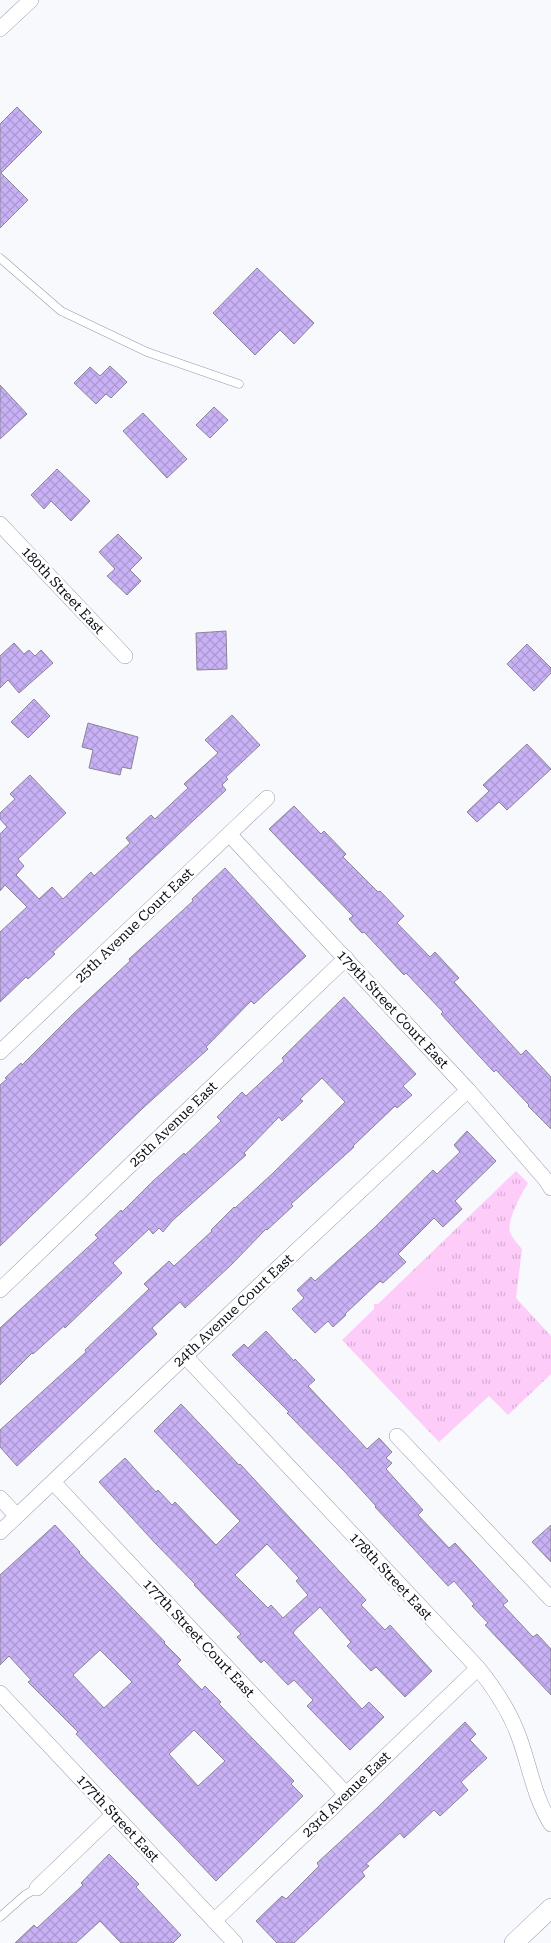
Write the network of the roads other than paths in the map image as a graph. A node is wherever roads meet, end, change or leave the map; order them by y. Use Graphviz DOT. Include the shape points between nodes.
graph roads {
  1 [pos="31,0"];
  2 [pos="0,29"];
  3 [pos="0,258"];
  4 [pos="239,384"];
  5 [pos="0,524"];
  6 [pos="125,656"];
  7 [pos="267,798"];
  8 [pos="229,834"];
  9 [pos="346,958"];
  10 [pos="0,1052"];
  11 [pos="468,1090"];
  12 [pos="551,1188"];
  13 [pos="0,1290"];
  14 [pos="185,1356"];
  15 [pos="397,1436"];
  16 [pos="53,1482"];
  17 [pos="0,1498"];
  18 [pos="17,1516"];
  19 [pos="0,1532"];
  20 [pos="550,1597"];
  21 [pos="478,1668"];
  22 [pos="0,1693"];
  23 [pos="346,1794"];
  24 [pos="114,1814"];
  25 [pos="551,1824"];
  26 [pos="36,1888"];
  27 [pos="551,1908"];
  28 [pos="0,1918"];
  29 [pos="214,1921"];
  30 [pos="235,1943"];
  31 [pos="514,1943"];
  1 -- 2 [label="street"];
  3 -- 4 [label="lane" via="61,310 148,352"];
  5 -- 6 [label="street, 180th Street East"];
  7 -- 8 [label="street, 25th Avenue Court East"];
  8 -- 9 [label="street, 179th Street Court East"];
  8 -- 10 [label="street, 25th Avenue Court East"];
  9 -- 11 [label="street, 179th Street Court East"];
  9 -- 13 [label="street, 25th Avenue East"];
  11 -- 12 [label="street, 179th Street Court East"];
  11 -- 14 [label="street, 24th Avenue Court East"];
  14 -- 16 [label="street, 24th Avenue Court East"];
  14 -- 21 [label="street, 178th Street East"];
  15 -- 20 [label="street"];
  16 -- 18 [label="street, 24th Avenue Court East"];
  16 -- 23 [label="street, 177th Street Court East"];
  17 -- 18 [label="street"];
  18 -- 19 [label="street, 24th Avenue Court East"];
  21 -- 23 [label="street, 23rd Avenue East"];
  21 -- 25 [label="street, 178th Street East" via="507,1710 520,1738 534,1787"];
  22 -- 24 [label="street, 177th Street East"];
  23 -- 29 [label="street, 23rd Avenue East"];
  24 -- 26 [label="street"];
  24 -- 29 [label="street, 177th Street East"];
  26 -- 28 [label="lane"];
  27 -- 31 [label="street"];
  29 -- 30 [label="street, 177th Street East"];
}
